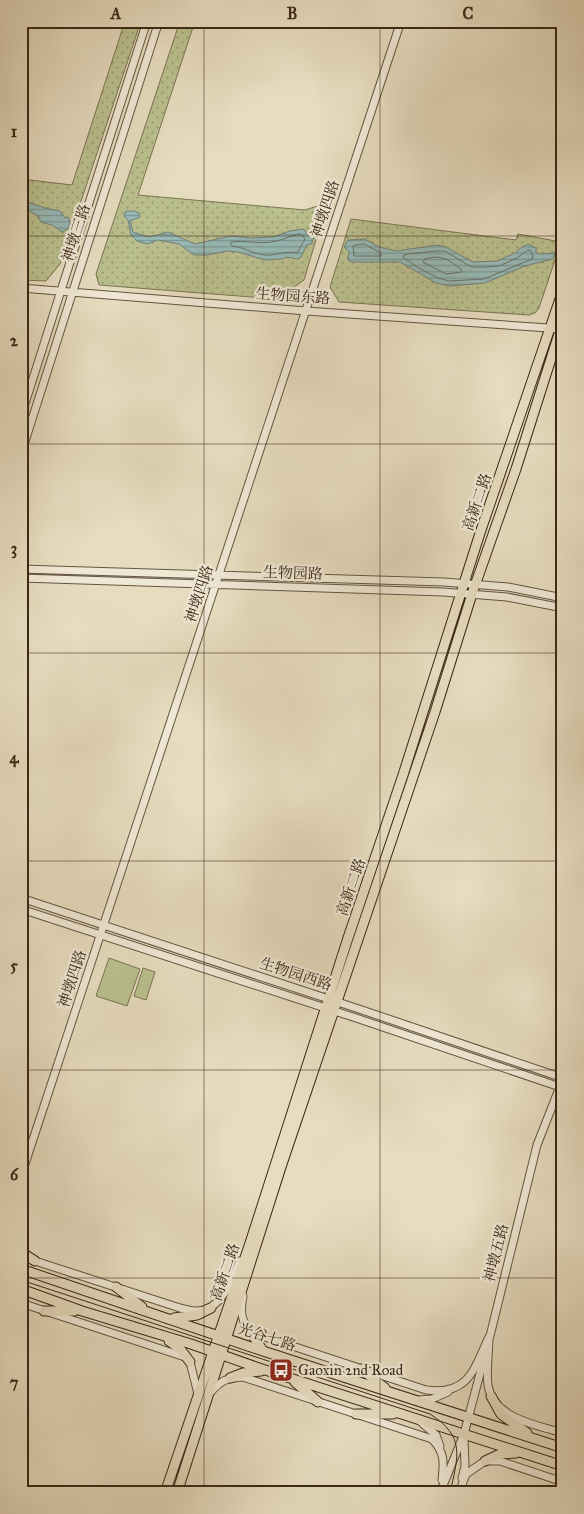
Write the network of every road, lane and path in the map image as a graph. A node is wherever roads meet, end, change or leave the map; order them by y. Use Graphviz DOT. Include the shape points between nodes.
graph roads {
  1 [pos="147,21"];
  2 [pos="159,21"];
  3 [pos="401,21"];
  4 [pos="21,288"];
  5 [pos="563,290"];
  6 [pos="61,291"];
  7 [pos="72,293"];
  8 [pos="306,311"];
  9 [pos="562,326"];
  10 [pos="549,328"];
  11 [pos="21,416"];
  12 [pos="21,454"];
  13 [pos="21,569"];
  14 [pos="220,575"];
  15 [pos="21,578"];
  16 [pos="216,584"];
  17 [pos="462,589"];
  18 [pos="474,590"];
  19 [pos="563,598"];
  20 [pos="563,608"];
  21 [pos="21,898"];
  22 [pos="21,909"];
  23 [pos="104,925"];
  24 [pos="101,935"];
  25 [pos="333,1001"];
  26 [pos="330,1010"];
  27 [pos="562,1082"];
  28 [pos="21,1176"];
  29 [pos="251,1240"];
  30 [pos="21,1252"];
  31 [pos="21,1256"];
  32 [pos="35,1261"];
  33 [pos="21,1269"];
  34 [pos="246,1279"];
  35 [pos="116,1287"];
  36 [pos="21,1289"];
  37 [pos="21,1303"];
  38 [pos="211,1308"];
  39 [pos="44,1311"];
  40 [pos="82,1311"];
  41 [pos="148,1312"];
  42 [pos="167,1318"];
  43 [pos="250,1331"];
  44 [pos="217,1335"];
  45 [pos="160,1336"];
  46 [pos="489,1337"];
  47 [pos="227,1338"];
  48 [pos="263,1351"];
  49 [pos="212,1352"];
  50 [pos="222,1355"];
  51 [pos="190,1362"];
  52 [pos="361,1369"];
  53 [pos="268,1371"];
  54 [pos="230,1378"];
  55 [pos="291,1378"];
  56 [pos="457,1387"];
  57 [pos="389,1392"];
  58 [pos="198,1394"];
  59 [pos="208,1395"];
  60 [pos="491,1396"];
  61 [pos="415,1400"];
  62 [pos="318,1402"];
  63 [pos="356,1414"];
  64 [pos="402,1414"];
  65 [pos="414,1418"];
  66 [pos="469,1418"];
  67 [pos="563,1433"];
  68 [pos="464,1434"];
  69 [pos="537,1440"];
  70 [pos="440,1447"];
  71 [pos="563,1448"];
  72 [pos="523,1453"];
  73 [pos="485,1461"];
  74 [pos="563,1466"];
  75 [pos="563,1482"];
  76 [pos="440,1492"];
  77 [pos="166,1493"];
  78 [pos="177,1493"];
  79 [pos="459,1493"];
  1 -- 6 [label="street, 神墩三路"];
  2 -- 7 [label="street, 神墩三路"];
  3 -- 8 [label="street, 神墩四路"];
  4 -- 6 [label="street, 生物园东路"];
  5 -- 10 [label="main road, 高新二路"];
  6 -- 7 [label="street, 生物园东路"];
  6 -- 11 [label="street, 神墩三路"];
  7 -- 8 [label="street, 生物园东路"];
  7 -- 12 [label="street, 神墩三路"];
  8 -- 10 [label="street, 生物园东路"];
  8 -- 14 [label="street, 神墩四路"];
  9 -- 10 [label="street, 生物园东路"];
  9 -- 18 [label="main road, 高新二路"];
  10 -- 17 [label="main road, 高新二路"];
  13 -- 14 [label="street, 生物园路"];
  14 -- 16 [label="street, 神墩四路"];
  14 -- 17 [label="street, 生物园路"];
  15 -- 16 [label="street, 生物园路"];
  16 -- 17 [label="street, 生物园路"];
  16 -- 23 [label="street, 神墩四路"];
  17 -- 18 [label="street, 生物园路"];
  17 -- 25 [label="main road, 高新二路"];
  18 -- 19 [label="street, 生物园路" via="508,587"];
  18 -- 20 [label="street, 生物园路"];
  18 -- 25 [label="main road, 高新二路" via="435,712"];
  21 -- 23 [label="street, 生物园西路"];
  22 -- 24 [label="street, 生物园西路"];
  23 -- 24 [label="street, 神墩四路"];
  23 -- 25 [label="street, 生物园西路"];
  24 -- 26 [label="street, 生物园西路"];
  24 -- 28 [label="street, 神墩四路"];
  25 -- 26 [label="main road, 高新二路"];
  25 -- 27 [label="street, 生物园西路"];
  26 -- 27 [label="street, 生物园西路"];
  26 -- 29 [label="main road, 高新二路"];
  26 -- 34 [label="main road, 高新二路"];
  27 -- 46 [label="street, 神墩五路" via="537,1146"];
  29 -- 38 [label="street" via="222,1297"];
  29 -- 44 [label="main road, 高新二路"];
  30 -- 32 [label="main road"];
  31 -- 32 [label="street"];
  32 -- 35 [label="street"];
  33 -- 41 [label="main road, 光谷七路"];
  34 -- 43 [label="street" via="241,1302 244,1324"];
  34 -- 47 [label="main road, 高新二路"];
  35 -- 38 [label="street" via="180,1308 197,1311"];
  35 -- 41 [label="main road"];
  36 -- 40 [label="main road, 光谷七路"];
  37 -- 39 [label="street"];
  38 -- 42 [label="main road" via="186,1318"];
  39 -- 40 [label="main road"];
  39 -- 51 [label="street" via="185,1357"];
  40 -- 45 [label="main road, 光谷七路"];
  41 -- 42 [label="main road, 光谷七路"];
  42 -- 44 [label="main road, 光谷七路"];
  43 -- 48 [label="main road"];
  43 -- 52 [label="street"];
  44 -- 47 [label="main road, 光谷七路"];
  44 -- 49 [label="main road, 高新二路"];
  45 -- 49 [label="main road, 光谷七路"];
  45 -- 51 [label="main road" via="181,1350"];
  46 -- 56 [label="street" via="470,1377"];
  46 -- 60 [label="street" via="488,1384"];
  46 -- 66 [label="street, 神墩五路"];
  47 -- 48 [label="main road, 光谷七路"];
  47 -- 50 [label="main road, 高新二路"];
  48 -- 57 [label="main road, 光谷七路"];
  49 -- 50 [label="main road, 光谷七路"];
  49 -- 58 [label="main road, 高新二路"];
  50 -- 53 [label="main road, 光谷七路"];
  50 -- 59 [label="main road, 高新二路"];
  51 -- 58 [label="street"];
  52 -- 56 [label="street" via="426,1390"];
  52 -- 57 [label="main road"];
  53 -- 54 [label="main road" via="255,1370"];
  53 -- 55 [label="main road, 光谷七路"];
  54 -- 59 [label="street" via="219,1383"];
  54 -- 62 [label="street" via="243,1377"];
  55 -- 62 [label="main road"];
  55 -- 64 [label="main road, 光谷七路"];
  56 -- 61 [label="street" via="432,1399"];
  57 -- 61 [label="main road, 光谷七路"];
  58 -- 77 [label="main road, 高新二路"];
  59 -- 78 [label="main road, 高新二路"];
  60 -- 67 [label="street" via="510,1414"];
  60 -- 69 [label="main road" via="501,1414"];
  61 -- 66 [label="main road, 光谷七路"];
  62 -- 63 [label="street"];
  63 -- 64 [label="main road"];
  63 -- 70 [label="street" via="432,1439"];
  64 -- 65 [label="main road, 光谷七路"];
  65 -- 68 [label="main road, 光谷七路"];
  65 -- 70 [label="street" via="436,1435"];
  66 -- 68 [label="street, 神墩五路"];
  66 -- 69 [label="main road, 光谷七路"];
  68 -- 72 [label="main road, 光谷七路"];
  68 -- 76 [label="street, 神墩五路"];
  68 -- 79 [label="street, 神墩五路" via="465,1466"];
  69 -- 71 [label="main road, 光谷七路"];
  70 -- 76 [label="street" via="444,1460"];
  72 -- 73 [label="main road" via="500,1454"];
  72 -- 74 [label="main road, 光谷七路"];
  73 -- 75 [label="street" via="500,1461"];
  73 -- 79 [label="street" via="466,1474"];
}
